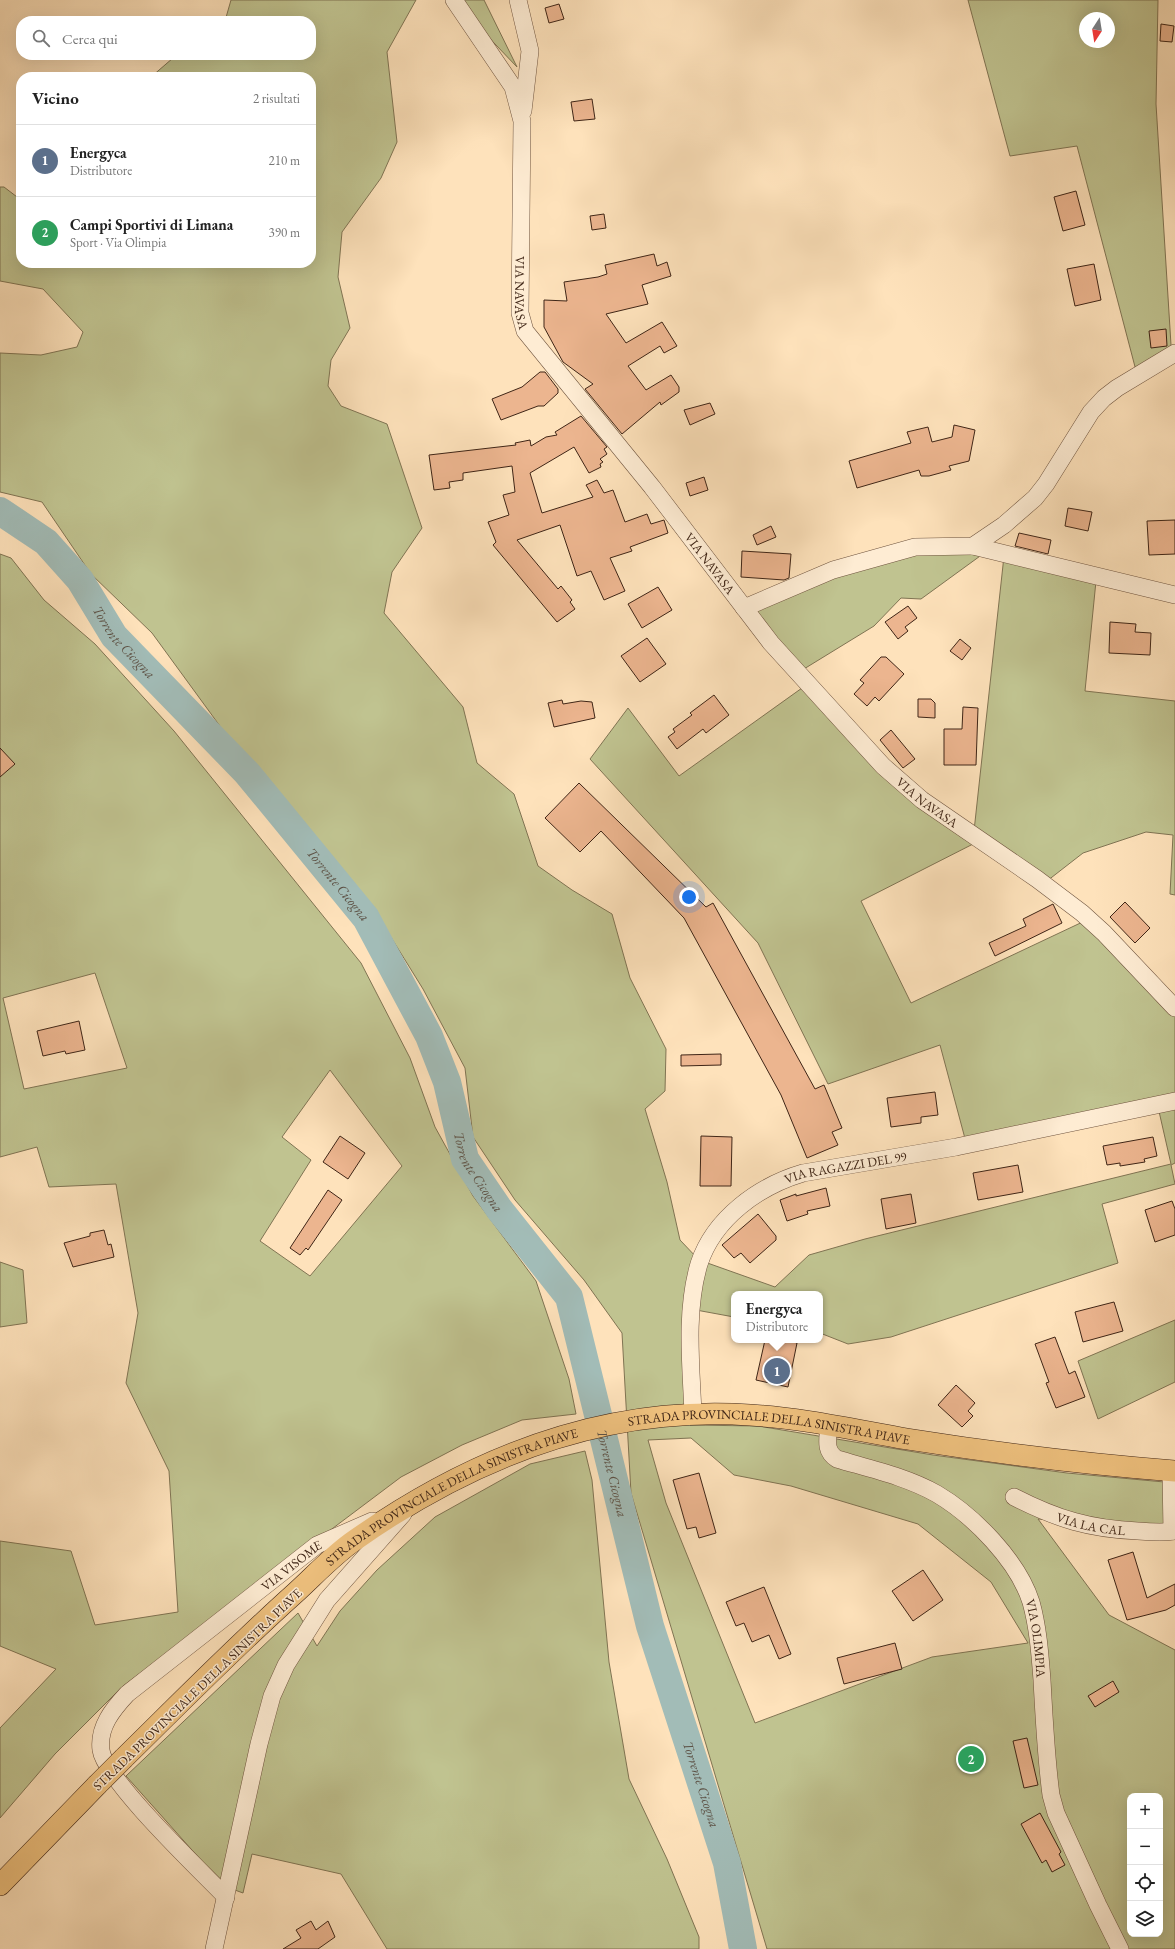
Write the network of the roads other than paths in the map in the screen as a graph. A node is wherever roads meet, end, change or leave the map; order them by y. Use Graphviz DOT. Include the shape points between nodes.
graph roads {
  1 [pos="454,0"];
  2 [pos="518,0"];
  3 [pos="522,121"];
  4 [pos="1175,353"];
  5 [pos="973,546"];
  6 [pos="1175,595"];
  7 [pos="744,608"];
  8 [pos="1175,1008"];
  9 [pos="1175,1101"];
  10 [pos="693,1413"];
  11 [pos="828,1425"];
  12 [pos="1173,1471"];
  13 [pos="1014,1497"];
  14 [pos="415,1503"];
  15 [pos="1174,1531"];
  16 [pos="0,1885"];
  17 [pos="226,1897"];
  18 [pos="214,1949"];
  19 [pos="1120,1949"];
  1 -- 3 [label="street, VIA NAVASA" via="513,87"];
  2 -- 3 [label="street" via="530,51"];
  3 -- 7 [label="street, VIA NAVASA" via="520,313 525,332 652,487"];
  4 -- 5 [label="street" via="1104,398 1091,412 1035,498 1004,525"];
  5 -- 6 [label="street"];
  5 -- 7 [label="street" via="915,547 832,570"];
  7 -- 8 [label="street, VIA NAVASA" via="797,672 902,785 1082,913"];
  9 -- 10 [label="street, VIA RAGAZZI DEL 99" via="956,1147 803,1173 755,1194 729,1217 705,1250 699,1264 691,1320"];
  10 -- 11 [label="main road, STRADA PROVINCIALE DELLA SINISTRA PIAVE" via="752,1415"];
  10 -- 14 [label="main road, STRADA PROVINCIALE DELLA SINISTRA PIAVE" via="640,1418 587,1428 546,1440 469,1473"];
  11 -- 12 [label="main road, STRADA PROVINCIALE DELLA SINISTRA PIAVE" via="1064,1460"];
  11 -- 19 [label="street, VIA OLIMPIA" via="827,1447 832,1456 904,1479 936,1494 986,1534 1006,1557 1020,1579 1031,1602 1040,1650 1048,1776 1056,1813"];
  12 -- 15 [label="street, VIA LA CAL"];
  13 -- 15 [label="street, VIA LA CAL" via="1056,1517 1084,1525 1128,1530"];
  14 -- 16 [label="main road, STRADA PROVINCIALE DELLA SINISTRA PIAVE, bridge" via="352,1541 262,1623 124,1758"];
  14 -- 17 [label="street" via="326,1600 286,1665 272,1696 259,1744"];
  14 -- 17 [label="street, VIA VISOME" via="317,1545 127,1694 114,1708 104,1725 101,1750 119,1783"];
  17 -- 18 [label="street"];
}
